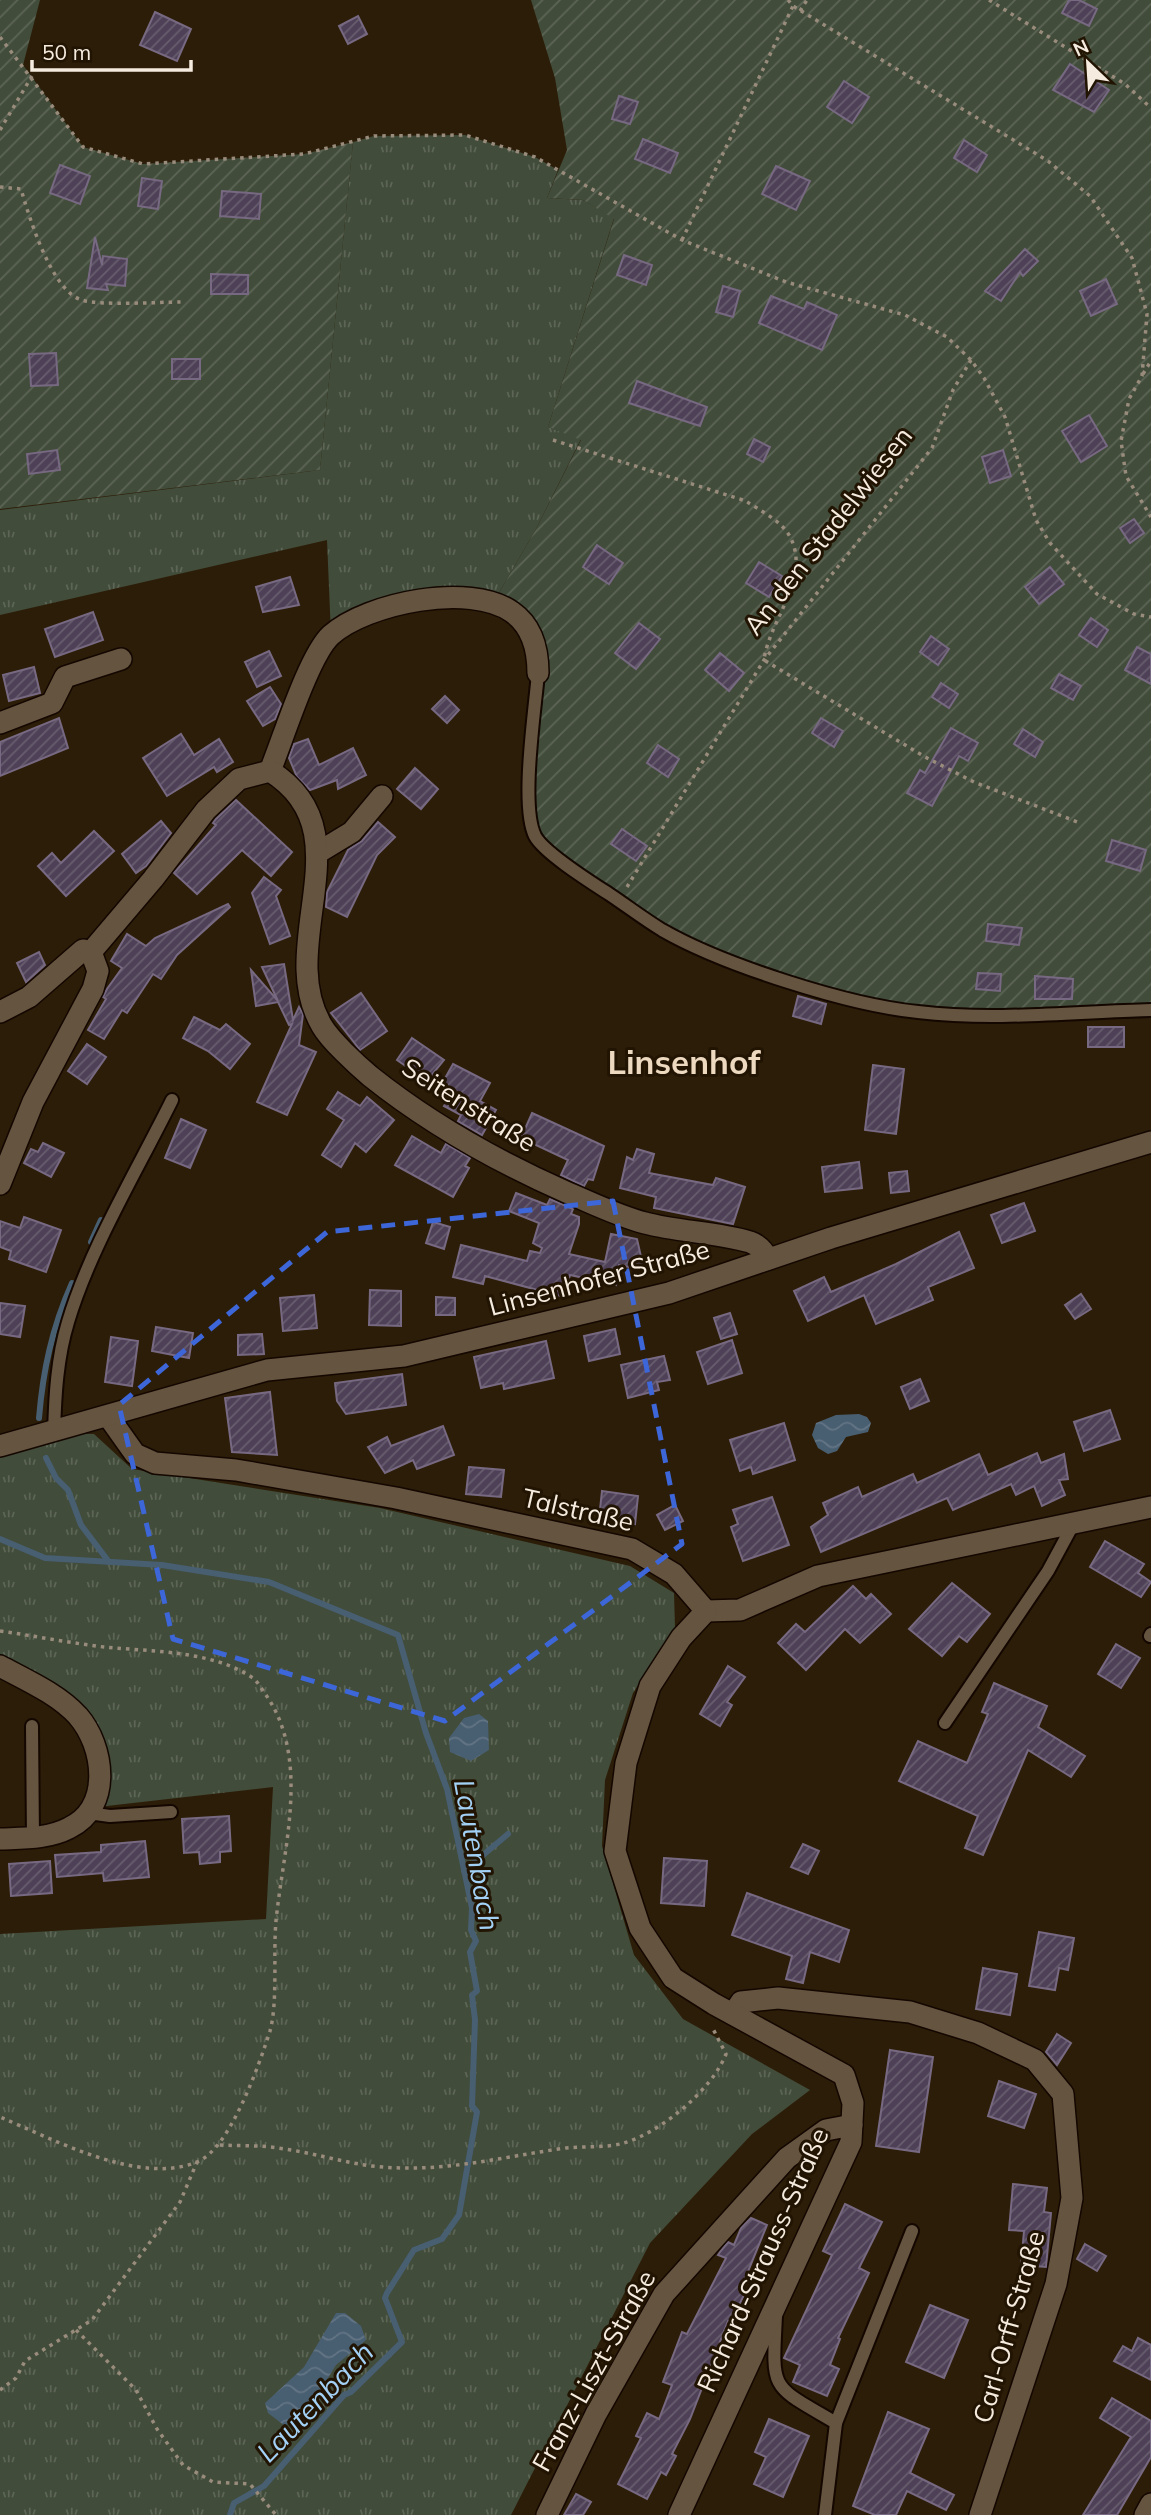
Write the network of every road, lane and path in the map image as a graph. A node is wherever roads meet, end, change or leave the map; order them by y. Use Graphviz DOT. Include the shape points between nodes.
graph roads {
  1 [pos="788,0"];
  2 [pos="807,0"];
  3 [pos="989,0"];
  4 [pos="793,6"];
  5 [pos="800,11"];
  6 [pos="0,37"];
  7 [pos="32,76"];
  8 [pos="1151,108"];
  9 [pos="0,130"];
  10 [pos="0,187"];
  11 [pos="682,240"];
  12 [pos="181,302"];
  13 [pos="971,360"];
  14 [pos="1151,361"];
  15 [pos="1142,376"];
  16 [pos="554,440"];
  17 [pos="1151,517"];
  18 [pos="1151,617"];
  19 [pos="121,659"];
  20 [pos="764,660"];
  21 [pos="538,673"];
  22 [pos="0,723"];
  23 [pos="270,771"];
  24 [pos="382,796"];
  25 [pos="1080,823"];
  26 [pos="319,852"];
  27 [pos="619,901"];
  28 [pos="91,952"];
  29 [pos="1151,1010"];
  30 [pos="0,1012"];
  31 [pos="172,1100"];
  32 [pos="1151,1142"];
  33 [pos="0,1184"];
  34 [pos="768,1259"];
  35 [pos="108,1416"];
  36 [pos="54,1433"];
  37 [pos="0,1446"];
  38 [pos="1151,1507"];
  39 [pos="1075,1522"];
  40 [pos="706,1611"];
  41 [pos="0,1631"];
  42 [pos="0,1666"];
  43 [pos="944,1723"];
  44 [pos="32,1726"];
  45 [pos="171,1812"];
  46 [pos="88,1813"];
  47 [pos="33,1838"];
  48 [pos="0,1839"];
  49 [pos="725,2010"];
  50 [pos="0,2118"];
  51 [pos="852,2125"];
  52 [pos="220,2145"];
  53 [pos="197,2162"];
  54 [pos="912,2231"];
  55 [pos="776,2301"];
  56 [pos="76,2330"];
  57 [pos="0,2390"];
  58 [pos="836,2423"];
  59 [pos="1151,2504"];
  60 [pos="276,2515"];
  61 [pos="547,2515"];
  62 [pos="679,2515"];
  63 [pos="825,2515"];
  64 [pos="980,2515"];
  65 [pos="1145,2515"];
  1 -- 4 [label="path"];
  2 -- 5 [label="path"];
  3 -- 8 [label="path" via="1125,84"];
  4 -- 5 [label="path"];
  4 -- 11 [label="path"];
  5 -- 15 [label="path" via="1048,161 1090,196 1132,258 1147,314"];
  6 -- 7 [label="path"];
  7 -- 9 [label="path"];
  7 -- 11 [label="path" via="83,147 143,164 304,154 374,136 465,135 535,157"];
  10 -- 12 [label="path" via="21,189 30,221 63,289 82,300"];
  11 -- 13 [label="path" via="786,282 905,314 947,337"];
  13 -- 18 [label="path" via="1005,417 1036,520 1050,543 1097,594 1134,614"];
  13 -- 20 [label="path, An den Stadelwiesen" via="953,390 932,448"];
  14 -- 15 [label="path"];
  15 -- 17 [label="path" via="1129,400 1121,440 1126,476"];
  16 -- 20 [label="path, An den Stadelwiesen" via="746,501 789,535 796,573 766,640"];
  19 -- 22 [label="street" via="65,677 52,703"];
  20 -- 25 [label="path" via="925,757 974,782"];
  20 -- 27 [label="path, An den Stadelwiesen"];
  21 -- 23 [label="street" via="530,631 513,612 493,603 429,599 358,617 323,644 310,666"];
  21 -- 27 [label="lane" via="530,823 536,839"];
  23 -- 26 [label="street, Seitenstraße" via="289,782 308,813"];
  23 -- 28 [label="street" via="239,779 206,810"];
  24 -- 26 [label="street" via="352,832"];
  26 -- 34 [label="street, Seitenstraße" via="306,944 309,988 322,1026 368,1074 426,1117 503,1164 642,1222 751,1242"];
  27 -- 29 [label="lane" via="663,930 743,965 874,1004 973,1016"];
  28 -- 30 [label="street" via="83,950 29,997"];
  28 -- 33 [label="street" via="98,971 93,989 33,1102"];
  31 -- 36 [label="lane" via="68,1321 58,1370"];
  32 -- 34 [label="street, Linsenhofer Straße"];
  34 -- 35 [label="street, Linsenhofer Straße" via="669,1293 404,1356 267,1370"];
  35 -- 36 [label="street, Linsenhofer Straße"];
  35 -- 40 [label="street, Talstraße" via="135,1454 155,1463 236,1470 396,1498 632,1549 674,1574"];
  36 -- 37 [label="street, Linsenhofer Straße"];
  38 -- 39 [label="street"];
  39 -- 40 [label="street" via="818,1576 740,1610"];
  39 -- 43 [label="lane" via="1048,1571"];
  40 -- 49 [label="street, Richard-Strauss-Straße" via="681,1638 650,1686 626,1763 615,1851 640,1928 673,1978"];
  41 -- 52 [label="path" via="219,1663 255,1679 280,1716 287,1742 289,1822 276,1922 271,2029"];
  42 -- 46 [label="street" via="61,1700 93,1735 100,1773 97,1797"];
  44 -- 47 [label="lane"];
  45 -- 46 [label="lane"];
  46 -- 47 [label="street" via="71,1828"];
  47 -- 48 [label="street"];
  49 -- 51 [label="street, Richard-Strauss-Straße" via="844,2075 853,2103"];
  49 -- 52 [label="path" via="712,2027 726,2054 721,2068 688,2105 623,2144 448,2167 372,2166 277,2148"];
  49 -- 64 [label="street, Carl-Orff-Straße" via="741,2002 778,1998 910,2012 978,2033 1035,2060 1063,2094 1072,2199 1056,2284"];
  50 -- 53 [label="path" via="125,2165 169,2168"];
  51 -- 55 [label="street, Richard-Strauss-Straße" via="850,2142"];
  51 -- 61 [label="street, Franz-Liszt-Straße" via="826,2130 787,2158 664,2294 596,2414"];
  52 -- 53 [label="path"];
  53 -- 56 [label="path" via="180,2202 131,2272 92,2320"];
  54 -- 58 [label="lane"];
  55 -- 58 [label="lane" via="773,2373 784,2392"];
  55 -- 62 [label="street, Richard-Strauss-Straße"];
  56 -- 57 [label="path" via="25,2361 16,2378"];
  56 -- 60 [label="path" via="136,2390 183,2465 213,2482 250,2484"];
  58 -- 63 [label="lane"];
  59 -- 65 [label="street"];
}
